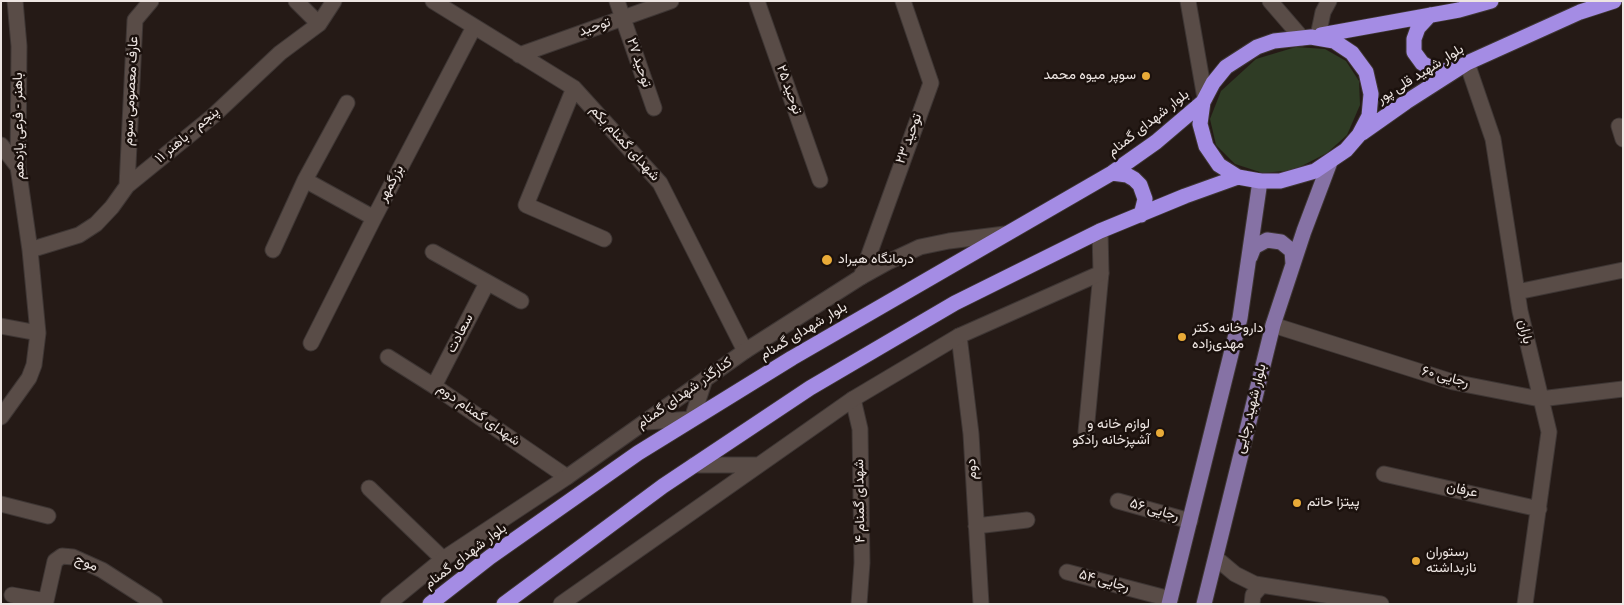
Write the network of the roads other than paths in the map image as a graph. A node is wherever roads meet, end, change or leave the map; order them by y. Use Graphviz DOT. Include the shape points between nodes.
graph roads {
  1 [pos="15,1"];
  2 [pos="296,1"];
  3 [pos="334,1"];
  4 [pos="433,1"];
  5 [pos="616,1"];
  6 [pos="671,1"];
  7 [pos="756,1"];
  8 [pos="903,1"];
  9 [pos="1188,1"];
  10 [pos="1270,1"];
  11 [pos="1329,1"];
  12 [pos="1491,1"];
  13 [pos="1614,1"];
  14 [pos="148,2"];
  15 [pos="1430,15"];
  16 [pos="622,18"];
  17 [pos="319,24"];
  18 [pos="474,27"];
  19 [pos="1310,37"];
  20 [pos="519,55"];
  21 [pos="1465,64"];
  22 [pos="574,88"];
  23 [pos="1204,100"];
  24 [pos="347,103"];
  25 [pos="654,108"];
  26 [pos="1359,135"];
  27 [pos="1,145"];
  28 [pos="1330,162"];
  29 [pos="18,167"];
  30 [pos="1112,173"];
  31 [pos="1238,177"];
  32 [pos="305,180"];
  33 [pos="820,180"];
  34 [pos="1260,181"];
  35 [pos="127,186"];
  36 [pos="1142,215"];
  37 [pos="374,218"];
  38 [pos="1100,231"];
  39 [pos="1005,234"];
  40 [pos="604,238"];
  41 [pos="30,250"];
  42 [pos="273,250"];
  43 [pos="433,252"];
  44 [pos="1248,260"];
  45 [pos="1293,265"];
  46 [pos="1623,270"];
  47 [pos="1101,273"];
  48 [pos="861,277"];
  49 [pos="488,283"];
  50 [pos="1517,292"];
  51 [pos="520,301"];
  52 [pos="1,326"];
  53 [pos="1273,326"];
  54 [pos="38,333"];
  55 [pos="959,336"];
  56 [pos="311,343"];
  57 [pos="745,351"];
  58 [pos="388,357"];
  59 [pos="705,379"];
  60 [pos="434,386"];
  61 [pos="1623,389"];
  62 [pos="853,399"];
  63 [pos="1540,399"];
  64 [pos="1,417"];
  65 [pos="692,419"];
  66 [pos="645,422"];
  67 [pos="1086,432"];
  68 [pos="694,465"];
  69 [pos="759,465"];
  70 [pos="1384,474"];
  71 [pos="567,477"];
  72 [pos="369,488"];
  73 [pos="1118,501"];
  74 [pos="1,504"];
  75 [pos="1539,508"];
  76 [pos="48,516"];
  77 [pos="1028,520"];
  78 [pos="1190,521"];
  79 [pos="976,526"];
  80 [pos="1216,558"];
  81 [pos="443,559"];
  82 [pos="1068,572"];
  83 [pos="1262,585"];
  84 [pos="12,595"];
  85 [pos="1169,602"];
  86 [pos="155,604"];
  87 [pos="388,604"];
  88 [pos="430,604"];
  89 [pos="504,604"];
  90 [pos="561,604"];
  91 [pos="860,604"];
  92 [pos="980,604"];
  93 [pos="1204,604"];
  94 [pos="1252,604"];
  95 [pos="1381,604"];
  96 [pos="1525,604"];
  1 -- 29 [label="street, باهنر - فرعی یازدهم" via="19,46"];
  2 -- 17 [label="street"];
  3 -- 17 [label="street, پنجم - باهنر ۱۱"];
  4 -- 18 [label="street, شهدای گمنام یکم"];
  5 -- 16 [label="street, توحید ۲۷"];
  6 -- 16 [label="street, توحید"];
  7 -- 33 [label="street, توحید ۲۵"];
  8 -- 48 [label="street, توحید ۲۳" via="931,83"];
  9 -- 23 [label="street"];
  10 -- 19 [label="street"];
  11 -- 19 [label="street"];
  12 -- 15 [label="highway"];
  13 -- 21 [label="highway, بلوار شهید قلی پور" via="1580,12"];
  14 -- 35 [label="street, عارف معصومی سوم" via="136,20"];
  15 -- 19 [label="highway"];
  15 -- 21 [label="highway" via="1418,28 1414,52 1422,63 1434,70 1448,71"];
  16 -- 20 [label="street, توحید"];
  16 -- 25 [label="street, توحید ۲۷"];
  17 -- 35 [label="street, پنجم - باهنر ۱۱" via="280,53 213,116"];
  18 -- 20 [label="street, شهدای گمنام یکم"];
  18 -- 37 [label="street, بزرگمهر"];
  19 -- 23 [label="highway" via="1274,41 1257,47 1226,67"];
  19 -- 26 [label="highway" via="1334,41 1352,53 1366,72 1372,94 1369,116"];
  20 -- 22 [label="street, شهدای گمنام یکم"];
  21 -- 26 [label="highway, بلوار شهید قلی پور"];
  21 -- 50 [label="street, باران" via="1492,140"];
  22 -- 40 [label="street" via="526,205"];
  22 -- 57 [label="street, شهدای گمنام یکم" via="660,183"];
  23 -- 30 [label="highway, بلوار شهدای گمنام" via="1156,142"];
  23 -- 31 [label="highway" via="1200,124 1206,146 1219,165"];
  24 -- 32 [label="street"];
  26 -- 28 [label="highway"];
  27 -- 29 [label="street"];
  28 -- 34 [label="highway" via="1315,171 1280,182"];
  28 -- 45 [label="main road, بلوار شهید رجایی"];
  29 -- 41 [label="street, باهنر - فرعی یازدهم"];
  30 -- 36 [label="highway" via="1127,175 1140,185 1145,199"];
  30 -- 39 [label="highway, بلوار شهدای گمنام"];
  31 -- 34 [label="highway"];
  31 -- 36 [label="highway"];
  32 -- 37 [label="street"];
  32 -- 42 [label="street"];
  34 -- 44 [label="main road"];
  35 -- 41 [label="street, پنجم - باهنر ۱۱" via="96,224 79,236"];
  36 -- 38 [label="highway"];
  37 -- 56 [label="street, بزرگمهر"];
  38 -- 47 [label="street"];
  38 -- 68 [label="highway" via="947,307 810,388"];
  39 -- 48 [label="street, کنارگذر شهدای گمنام" via="920,248"];
  39 -- 65 [label="highway, بلوار شهدای گمنام"];
  41 -- 54 [label="street, باهنر - فرعی یازدهم"];
  43 -- 49 [label="street"];
  44 -- 45 [label="main road" via="1254,247 1267,240 1281,242 1292,251"];
  44 -- 78 [label="main road" via="1240,318"];
  45 -- 53 [label="main road, بلوار شهید رجایی"];
  46 -- 50 [label="street"];
  47 -- 55 [label="street"];
  47 -- 67 [label="street"];
  48 -- 57 [label="street, کنارگذر شهدای گمنام"];
  49 -- 51 [label="street"];
  49 -- 60 [label="street, سعادت"];
  50 -- 63 [label="street, باران"];
  52 -- 54 [label="street"];
  53 -- 63 [label="street, رجایی ۶۰" via="1454,382"];
  53 -- 80 [label="main road, بلوار شهید رجایی"];
  54 -- 64 [label="street, باهنر - فرعی یازدهم" via="29,378"];
  55 -- 62 [label="street"];
  55 -- 79 [label="street, دوم" via="971,434"];
  57 -- 59 [label="street, کنارگذر شهدای گمنام"];
  58 -- 60 [label="street, شهدای گمنام دوم"];
  59 -- 65 [label="street"];
  59 -- 66 [label="street, کنارگذر شهدای گمنام"];
  60 -- 71 [label="street, شهدای گمنام دوم"];
  61 -- 63 [label="street, رجایی ۶۰"];
  62 -- 69 [label="street"];
  62 -- 91 [label="street, شهدای گمنام ۴" via="860,429"];
  63 -- 75 [label="street, باران" via="1549,432"];
  65 -- 66 [label="street"];
  65 -- 88 [label="highway, بلوار شهدای گمنام" via="638,452 490,557"];
  66 -- 71 [label="street, کنارگذر شهدای گمنام"];
  68 -- 69 [label="street"];
  68 -- 89 [label="highway"];
  69 -- 90 [label="street"];
  70 -- 75 [label="street, عرفان"];
  71 -- 81 [label="street, کنارگذر شهدای گمنام"];
  72 -- 81 [label="street"];
  73 -- 78 [label="street, رجایی ۵۶"];
  74 -- 76 [label="street"];
  75 -- 96 [label="street, باران"];
  77 -- 79 [label="street"];
  78 -- 85 [label="main road"];
  79 -- 92 [label="street, دوم"];
  80 -- 83 [label="street" via="1243,579"];
  80 -- 93 [label="main road, بلوار شهید رجایی"];
  81 -- 87 [label="street, کنارگذر شهدای گمنام"];
  82 -- 85 [label="street, رجایی ۵۴"];
  83 -- 94 [label="street" via="1253,595"];
  83 -- 95 [label="street"];
  84 -- 86 [label="street, موج" via="46,600 55,561 67,556 102,570"];
}
